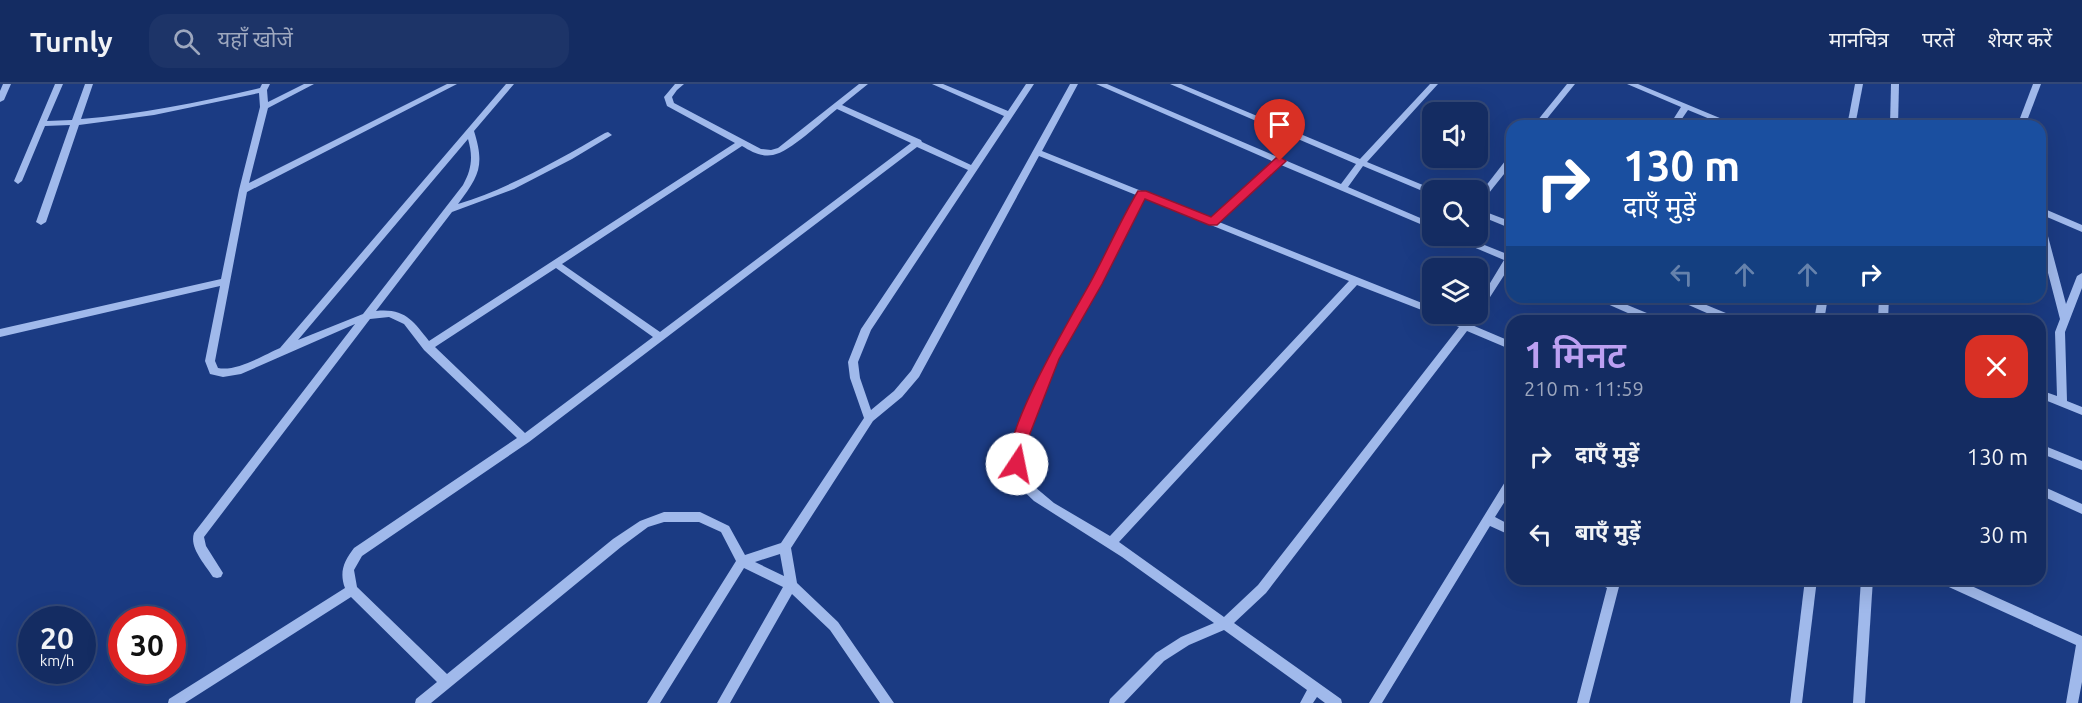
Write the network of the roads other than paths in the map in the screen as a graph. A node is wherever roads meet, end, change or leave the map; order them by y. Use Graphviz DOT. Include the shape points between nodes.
graph roads {
  1 [pos="7,84"];
  2 [pos="58,84"];
  3 [pos="90,84"];
  4 [pos="310,84"];
  5 [pos="453,84"];
  6 [pos="510,84"];
  7 [pos="680,84"];
  8 [pos="864,84"];
  9 [pos="936,84"];
  10 [pos="1030,84"];
  11 [pos="1074,84"];
  12 [pos="1100,84"];
  13 [pos="1174,84"];
  14 [pos="1434,84"];
  15 [pos="1571,84"];
  16 [pos="1631,84"];
  17 [pos="1859,84"];
  18 [pos="1895,84"];
  19 [pos="2037,84"];
  20 [pos="265,87"];
  21 [pos="0,100"];
  22 [pos="837,106"];
  23 [pos="1686,106"];
  24 [pos="264,107"];
  25 [pos="1009,116"];
  26 [pos="1542,120"];
  27 [pos="1677,120"];
  28 [pos="1720,120"];
  29 [pos="1852,120"];
  30 [pos="1894,120"];
  31 [pos="2023,120"];
  32 [pos="76,123"];
  33 [pos="43,124"];
  34 [pos="470,131"];
  35 [pos="608,135"];
  36 [pos="918,142"];
  37 [pos="741,143"];
  38 [pos="1037,152"];
  39 [pos="1280,161"];
  40 [pos="1362,162"];
  41 [pos="1506,166"];
  42 [pos="973,169"];
  43 [pos="18,181"];
  44 [pos="1343,188"];
  45 [pos="1422,188"];
  46 [pos="1488,188"];
  47 [pos="243,190"];
  48 [pos="1142,193"];
  49 [pos="449,210"];
  50 [pos="2046,213"];
  51 [pos="1488,216"];
  52 [pos="42,222"];
  53 [pos="1213,222"];
  54 [pos="1422,222"];
  55 [pos="1506,224"];
  56 [pos="2082,229"];
  57 [pos="1478,246"];
  58 [pos="2046,247"];
  59 [pos="1506,258"];
  60 [pos="556,264"];
  61 [pos="1506,267"];
  62 [pos="2082,276"];
  63 [pos="225,280"];
  64 [pos="1356,280"];
  65 [pos="1488,294"];
  66 [pos="1613,303"];
  67 [pos="1692,303"];
  68 [pos="1422,307"];
  69 [pos="1641,315"];
  70 [pos="1720,315"];
  71 [pos="365,317"];
  72 [pos="2065,318"];
  73 [pos="1462,324"];
  74 [pos="1467,326"];
  75 [pos="0,333"];
  76 [pos="660,337"];
  77 [pos="1506,343"];
  78 [pos="428,347"];
  79 [pos="283,352"];
  80 [pos="2046,396"];
  81 [pos="2062,403"];
  82 [pos="2082,411"];
  83 [pos="869,418"];
  84 [pos="525,439"];
  85 [pos="2046,451"];
  86 [pos="2082,466"];
  87 [pos="1506,490"];
  88 [pos="2046,493"];
  89 [pos="2082,508"];
  90 [pos="1488,519"];
  91 [pos="1506,528"];
  92 [pos="1111,543"];
  93 [pos="785,547"];
  94 [pos="742,561"];
  95 [pos="217,573"];
  96 [pos="792,585"];
  97 [pos="1609,585"];
  98 [pos="1810,585"];
  99 [pos="1867,585"];
  100 [pos="1957,585"];
  101 [pos="352,590"];
  102 [pos="1225,624"];
  103 [pos="2082,644"];
  104 [pos="446,682"];
  105 [pos="1315,689"];
  106 [pos="174,703"];
  107 [pos="421,703"];
  108 [pos="652,703"];
  109 [pos="723,703"];
  110 [pos="888,703"];
  111 [pos="1115,703"];
  112 [pos="1306,703"];
  113 [pos="1336,703"];
  114 [pos="1376,703"];
  115 [pos="1583,703"];
  116 [pos="1796,703"];
  117 [pos="1859,703"];
  118 [pos="2072,703"];
  1 -- 21 [label="street"];
  2 -- 33 [label="street"];
  3 -- 32 [label="street"];
  4 -- 24 [label="street"];
  5 -- 47 [label="street"];
  6 -- 34 [label="street"];
  7 -- 37 [label="street" via="668,97 670,104"];
  8 -- 22 [label="street"];
  9 -- 25 [label="street"];
  10 -- 25 [label="street"];
  11 -- 38 [label="street"];
  12 -- 39 [label="street"];
  13 -- 40 [label="street"];
  14 -- 40 [label="street"];
  15 -- 26 [label="street"];
  16 -- 23 [label="street"];
  17 -- 29 [label="street"];
  18 -- 30 [label="street"];
  19 -- 31 [label="street"];
  20 -- 24 [label="street"];
  20 -- 32 [label="street" via="191,107"];
  22 -- 36 [label="street"];
  22 -- 37 [label="street" via="781,150 759,152"];
  23 -- 27 [label="street"];
  23 -- 28 [label="street"];
  24 -- 47 [label="street"];
  25 -- 42 [label="street"];
  32 -- 33 [label="street"];
  32 -- 52 [label="street"];
  33 -- 43 [label="street"];
  34 -- 49 [label="street" via="477,169"];
  34 -- 79 [label="street"];
  35 -- 49 [label="street" via="522,182"];
  36 -- 42 [label="street"];
  36 -- 76 [label="street"];
  37 -- 60 [label="street"];
  38 -- 48 [label="street"];
  38 -- 83 [label="street" via="915,374"];
  39 -- 44 [label="street"];
  39 -- 53 [label="street"];
  40 -- 44 [label="street"];
  40 -- 45 [label="street"];
  41 -- 46 [label="street"];
  42 -- 83 [label="street" via="866,329 853,362"];
  44 -- 54 [label="street"];
  47 -- 63 [label="street"];
  48 -- 53 [label="street"];
  48 -- 92 [label="street" via="1053,359 1017,449 1017,479 1029,492"];
  49 -- 71 [label="street"];
  50 -- 56 [label="street"];
  51 -- 55 [label="street"];
  53 -- 64 [label="street"];
  57 -- 59 [label="street"];
  58 -- 72 [label="street"];
  60 -- 76 [label="street"];
  60 -- 78 [label="street"];
  61 -- 65 [label="street"];
  62 -- 72 [label="street"];
  63 -- 75 [label="street"];
  63 -- 79 [label="street" via="210,361 214,370 237,371"];
  64 -- 68 [label="street"];
  64 -- 92 [label="street"];
  66 -- 69 [label="street"];
  67 -- 70 [label="street"];
  71 -- 78 [label="street" via="390,313 408,321"];
  71 -- 79 [label="street"];
  71 -- 95 [label="street" via="198,537"];
  72 -- 81 [label="street" via="2060,332"];
  73 -- 74 [label="street"];
  74 -- 77 [label="street"];
  74 -- 102 [label="street" via="1262,589"];
  76 -- 84 [label="street"];
  78 -- 84 [label="street"];
  80 -- 81 [label="street"];
  81 -- 82 [label="street"];
  83 -- 93 [label="street"];
  84 -- 101 [label="street" via="358,552 348,564 346,577"];
  85 -- 86 [label="street"];
  87 -- 90 [label="street"];
  88 -- 89 [label="street"];
  90 -- 91 [label="street"];
  90 -- 114 [label="street"];
  92 -- 102 [label="street"];
  93 -- 94 [label="street"];
  93 -- 96 [label="street"];
  94 -- 96 [label="street"];
  94 -- 104 [label="street" via="725,529 700,518 664,517 644,524"];
  94 -- 108 [label="street"];
  96 -- 109 [label="street"];
  96 -- 110 [label="street" via="834,626"];
  97 -- 115 [label="street"];
  98 -- 116 [label="street"];
  99 -- 117 [label="street"];
  100 -- 103 [label="street"];
  101 -- 104 [label="street"];
  101 -- 106 [label="street"];
  102 -- 105 [label="street"];
  102 -- 111 [label="street" via="1160,657"];
  103 -- 118 [label="street"];
  104 -- 107 [label="street"];
  105 -- 112 [label="street"];
  105 -- 113 [label="street"];
}
